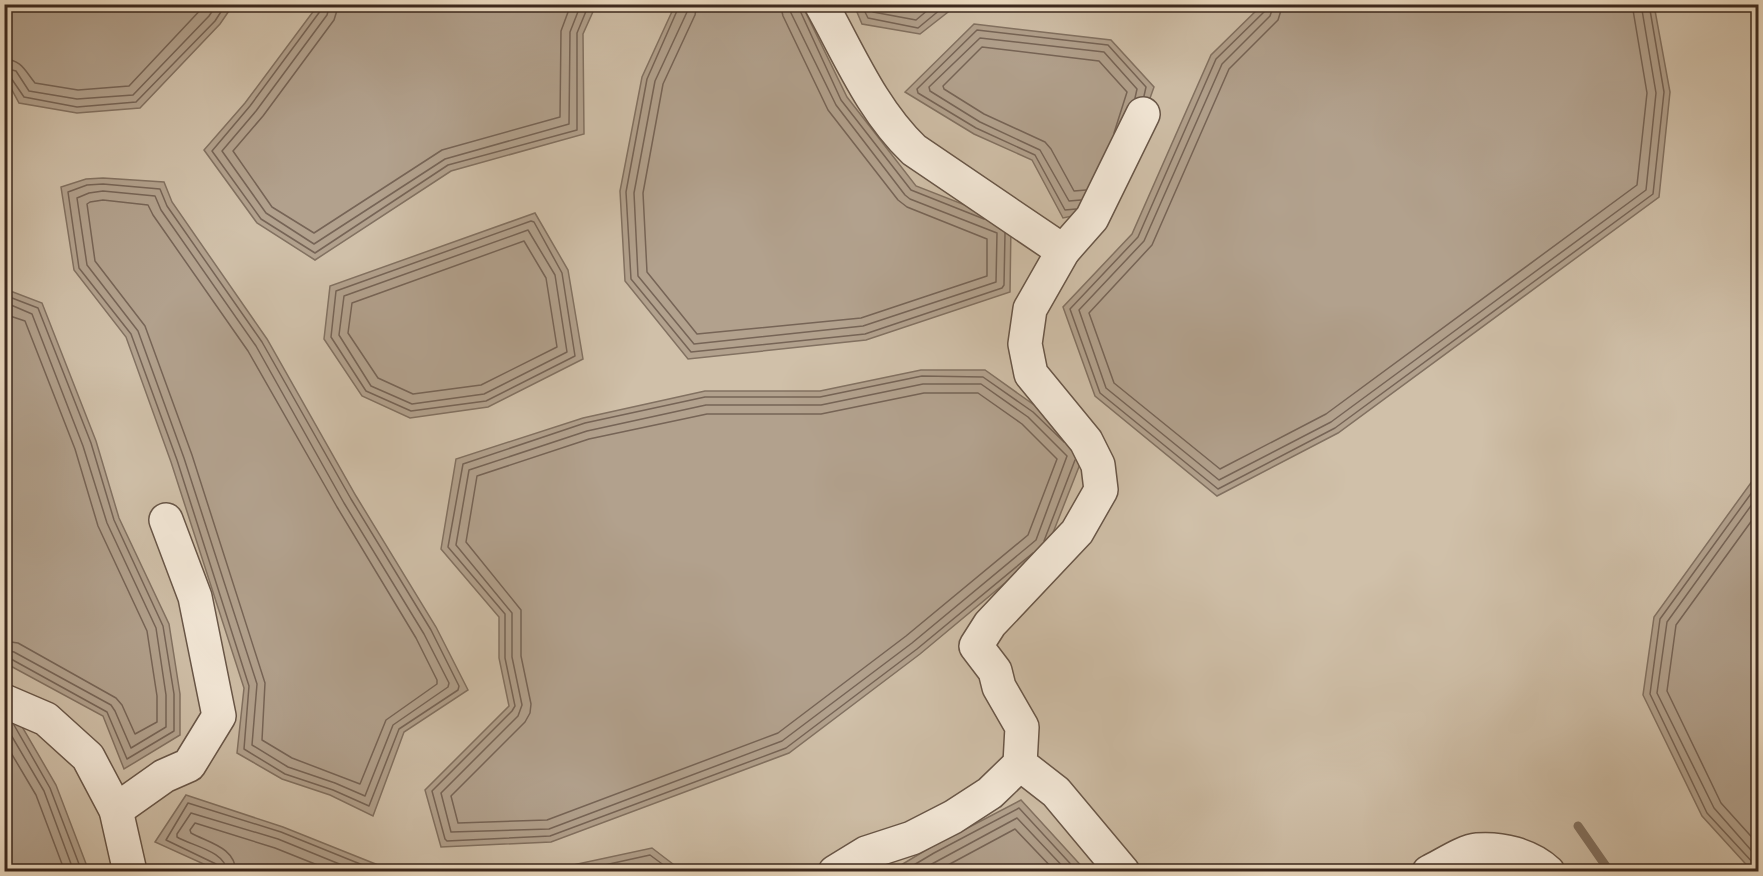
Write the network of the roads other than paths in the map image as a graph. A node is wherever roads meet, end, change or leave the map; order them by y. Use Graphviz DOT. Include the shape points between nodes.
graph roads {
  1 [pos="821,4"];
  2 [pos="1143,114"];
  3 [pos="1063,251"];
  4 [pos="166,520"];
  5 [pos="4,701"];
  6 [pos="1020,764"];
  7 [pos="116,810"];
  8 [pos="130,872"];
  9 [pos="835,872"];
  10 [pos="1123,872"];
  11 [pos="1429,872"];
  12 [pos="1548,872"];
  1 -- 3 [label="lane" via="881,113 900,136 914,150"];
  2 -- 3 [label="lane" via="1092,218"];
  3 -- 6 [label="lane" via="1030,309 1025,344 1031,374 1086,441 1098,465 1101,490 1077,532 990,624 976,646 995,670 999,687 1022,727"];
  4 -- 7 [label="lane" via="195,597 219,716 189,765 164,776"];
  5 -- 7 [label="lane" via="46,719 88,757"];
  6 -- 9 [label="lane" via="990,793 953,817 912,838 866,853"];
  6 -- 10 [label="lane" via="1056,792"];
  7 -- 8 [label="lane"];
  11 -- 12 [label="lane" via="1475,850 1510,852 1539,863"];
}
